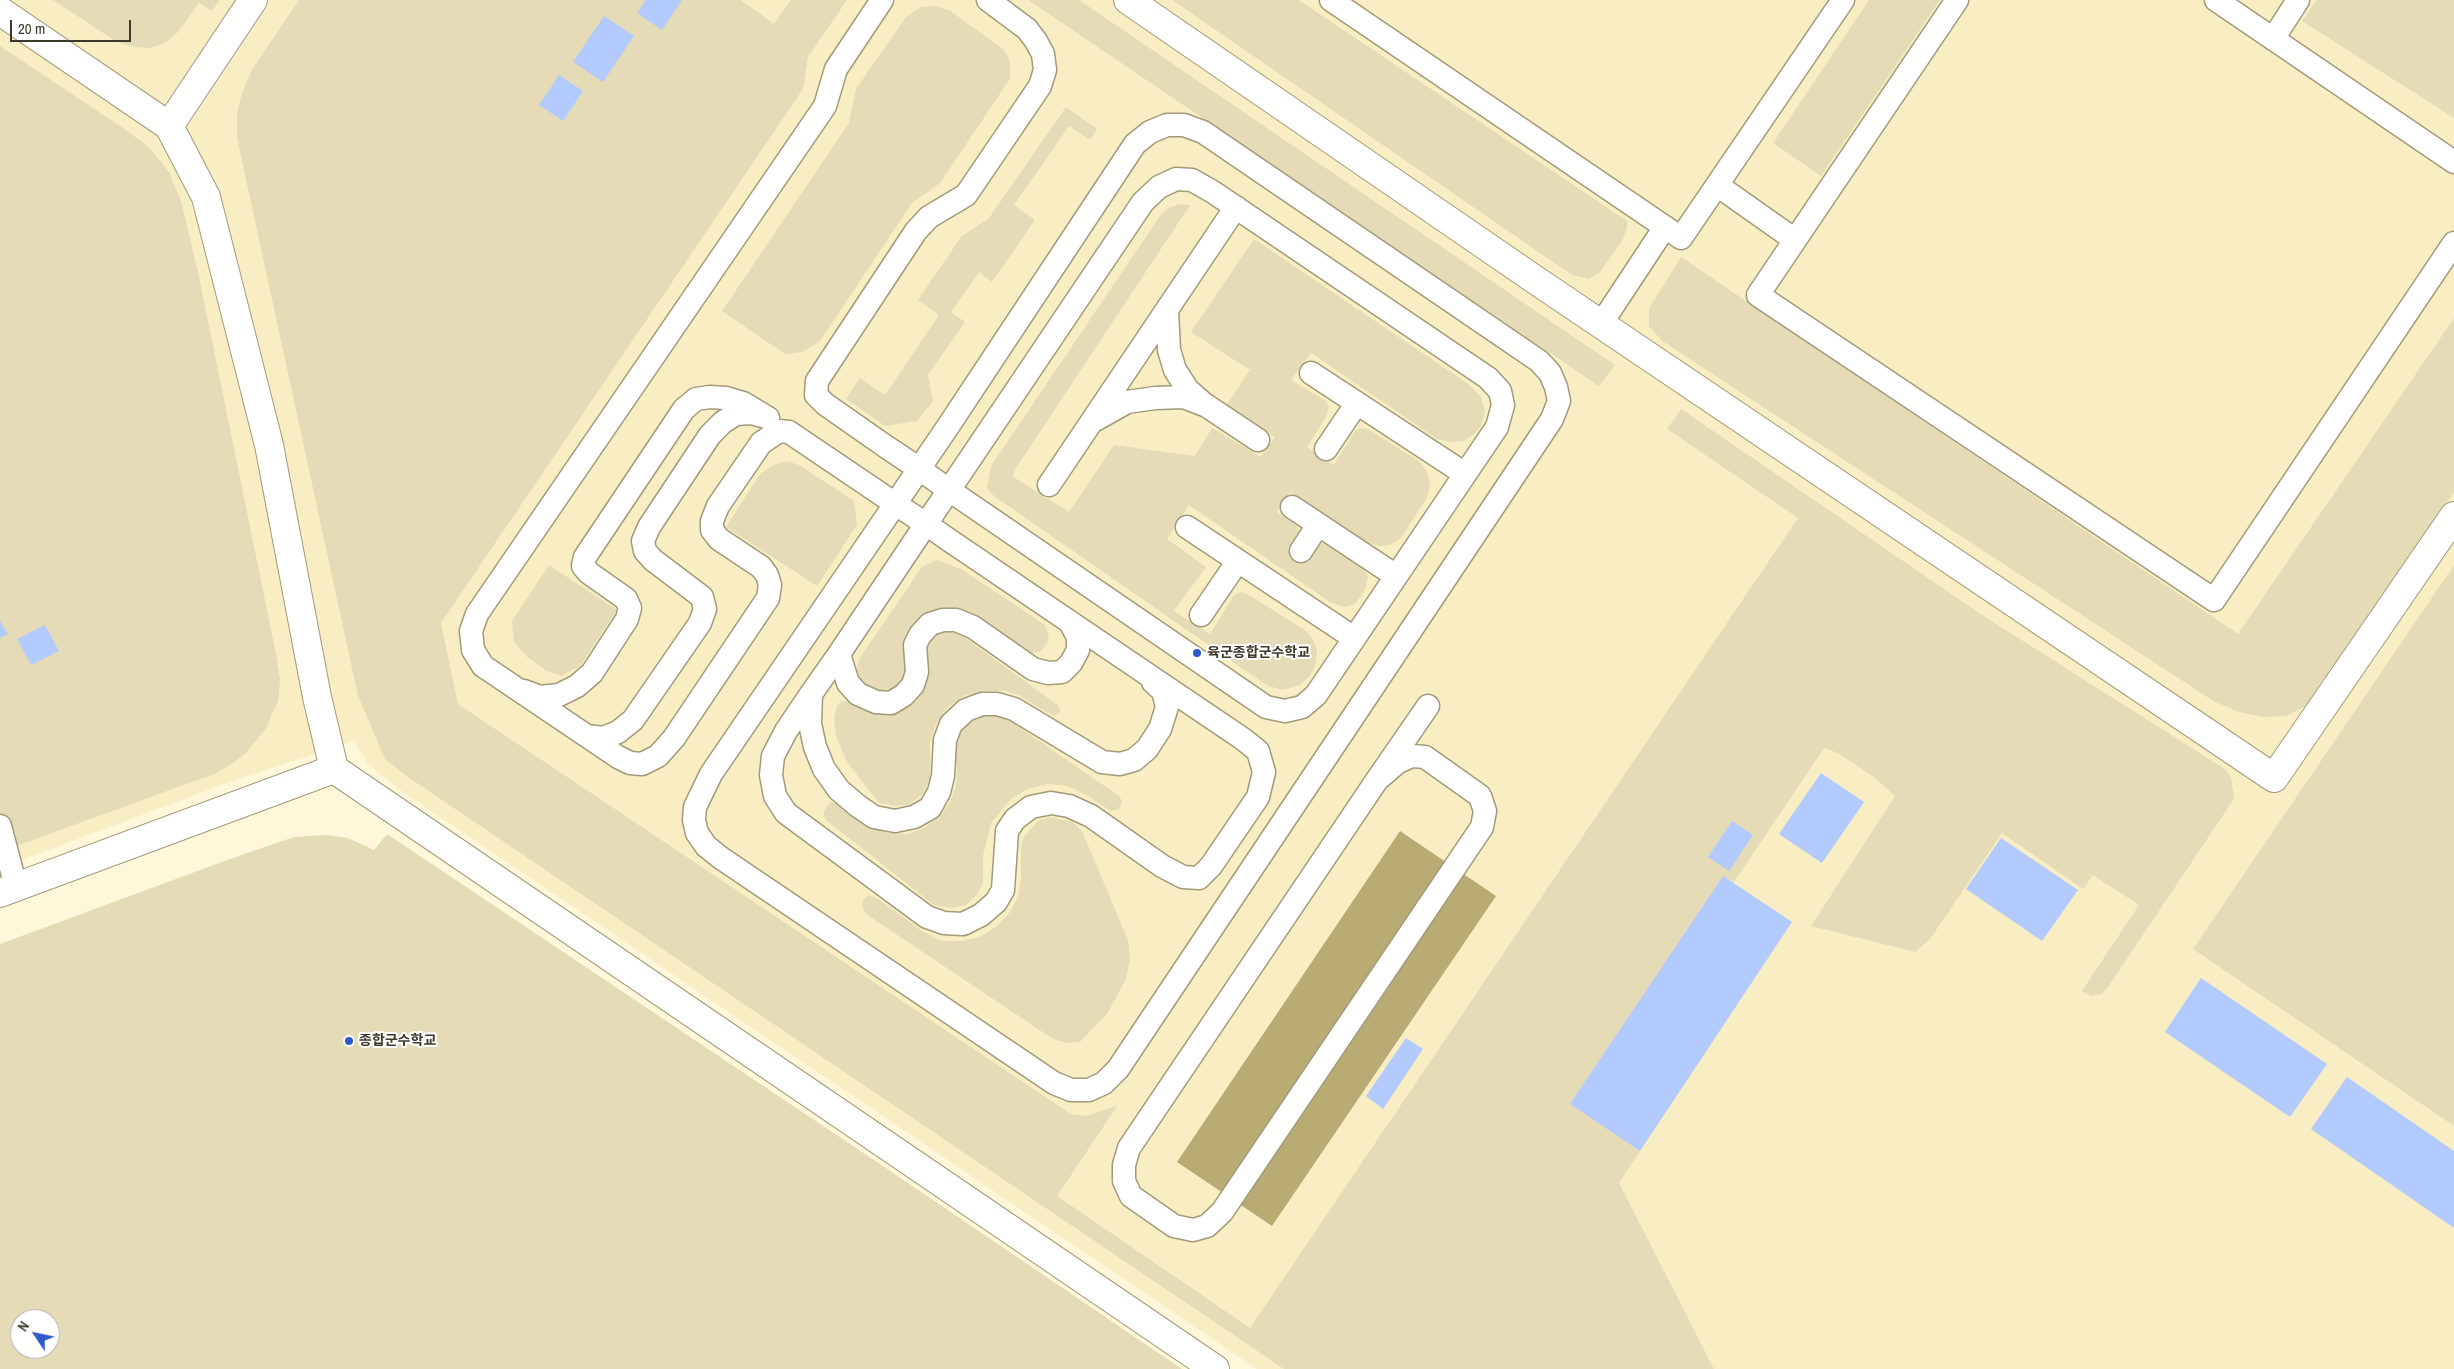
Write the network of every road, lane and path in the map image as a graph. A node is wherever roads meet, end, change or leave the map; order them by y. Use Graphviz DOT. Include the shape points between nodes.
graph roads {
  1 [pos="253,0"];
  2 [pos="882,0"];
  3 [pos="988,0"];
  4 [pos="1128,0"];
  5 [pos="1331,0"];
  6 [pos="1843,0"];
  7 [pos="1957,0"];
  8 [pos="2216,0"];
  9 [pos="2298,0"];
  10 [pos="0,11"];
  11 [pos="2273,39"];
  12 [pos="169,126"];
  13 [pos="2454,162"];
  14 [pos="1717,186"];
  15 [pos="1236,207"];
  16 [pos="1665,227"];
  17 [pos="1795,240"];
  18 [pos="2454,243"];
  19 [pos="1167,310"];
  20 [pos="1601,324"];
  21 [pos="1311,373"];
  22 [pos="1357,403"];
  23 [pos="1207,406"];
  24 [pos="768,418"];
  25 [pos="1092,421"];
  26 [pos="789,432"];
  27 [pos="1258,440"];
  28 [pos="1326,449"];
  29 [pos="918,468"];
  30 [pos="1465,474"];
  31 [pos="1049,485"];
  32 [pos="949,490"];
  33 [pos="894,503"];
  34 [pos="1292,507"];
  35 [pos="2454,516"];
  36 [pos="926,524"];
  37 [pos="1318,525"];
  38 [pos="1188,527"];
  39 [pos="1301,550"];
  40 [pos="1238,561"];
  41 [pos="1396,576"];
  42 [pos="1201,615"];
  43 [pos="1070,622"];
  44 [pos="1354,638"];
  45 [pos="839,654"];
  46 [pos="1137,668"];
  47 [pos="516,689"];
  48 [pos="811,694"];
  49 [pos="1428,706"];
  50 [pos="587,736"];
  51 [pos="334,769"];
  52 [pos="1377,780"];
  53 [pos="0,826"];
  54 [pos="8,890"];
  55 [pos="1215,1369"];
  1 -- 12 [label="street"];
  2 -- 47 [label="lane" via="836,69 825,106 477,614 471,631 473,650 483,666"];
  3 -- 29 [label="lane" via="1027,29 1036,41 1043,54 1045,70 1040,86 966,195 929,217 916,231 817,380 816,395 825,404"];
  4 -- 20 [label="street"];
  5 -- 16 [label="lane"];
  6 -- 14 [label="lane"];
  7 -- 17 [label="lane"];
  8 -- 11 [label="lane"];
  9 -- 11 [label="lane"];
  10 -- 12 [label="street"];
  11 -- 13 [label="lane"];
  12 -- 51 [label="street" via="209,206 269,445 317,698"];
  14 -- 16 [label="lane" via="1681,238"];
  14 -- 17 [label="lane"];
  15 -- 19 [label="lane"];
  15 -- 30 [label="lane" via="1488,378 1500,391 1502,405 1497,427"];
  15 -- 32 [label="lane" via="1192,180 1176,179 1159,187 1144,202"];
  16 -- 20 [label="lane"];
  17 -- 18 [label="lane" via="1758,295 2214,600"];
  19 -- 23 [label="lane" via="1169,350 1175,370 1188,390"];
  19 -- 25 [label="lane"];
  20 -- 35 [label="street" via="2274,778"];
  21 -- 22 [label="lane"];
  22 -- 28 [label="lane"];
  22 -- 30 [label="lane"];
  23 -- 25 [label="lane" via="1184,397 1155,398 1127,402"];
  23 -- 27 [label="lane"];
  24 -- 26 [label="lane"];
  24 -- 47 [label="lane" via="744,403 726,398 696,399 684,409 585,557 584,566 589,573 626,599 630,608 627,619 592,673 577,686 560,695 540,697"];
  24 -- 50 [label="lane" via="751,413 736,414 723,422 710,435 649,527 643,541 645,551 702,597 705,608 700,623 633,720 618,732 602,738"];
  25 -- 31 [label="lane"];
  26 -- 33 [label="lane"];
  26 -- 50 [label="lane" via="779,431 761,443 718,506 712,521 712,530 719,539 767,575 770,585 768,598 674,738 658,756 642,764 630,763"];
  29 -- 32 [label="lane"];
  29 -- 33 [label="lane"];
  29 -- 33 [label="lane" via="1135,144 1150,132 1167,126 1184,125 1203,132 1539,361 1550,373 1559,401 1552,419 1118,1069 1104,1083 1089,1090 1071,1090 1054,1083 721,858 706,846 697,833 694,807 711,774"];
  30 -- 41 [label="lane"];
  32 -- 36 [label="lane"];
  32 -- 44 [label="lane" via="1266,707 1285,711 1302,707 1316,695"];
  33 -- 36 [label="lane"];
  34 -- 37 [label="lane"];
  36 -- 43 [label="lane"];
  36 -- 45 [label="lane"];
  37 -- 39 [label="lane"];
  37 -- 41 [label="lane"];
  38 -- 40 [label="lane"];
  40 -- 42 [label="lane"];
  40 -- 44 [label="lane"];
  41 -- 44 [label="lane"];
  43 -- 45 [label="lane" via="1078,638 1078,650 1062,672 1048,673 1034,669 956,620 930,624 915,645 913,684 891,703 876,702 858,694 848,682"];
  43 -- 46 [label="lane"];
  45 -- 48 [label="lane"];
  46 -- 48 [label="lane" via="1163,691 1167,707 1160,729 1134,760 1120,764 1102,762 1014,709 982,704 966,710 951,724 944,740 943,776 930,808 914,817 894,822 874,817 858,806 839,790 824,769 810,724"];
  46 -- 48 [label="lane" via="1258,751 1264,772 1258,797 1211,866 1199,878 1183,877 1162,866 1091,816 1069,806 1051,803 1031,807 1015,819 1007,831 1003,890 996,902 981,915 963,924 944,923 927,916 786,813 775,796 771,775 773,756"];
  47 -- 50 [label="lane"];
  49 -- 52 [label="lane"];
  51 -- 54 [label="street"];
  51 -- 55 [label="street"];
  52 -- 52 [label="lane" via="1129,1148 1124,1181 1131,1196 1174,1226 1193,1230 1208,1226 1222,1212 1482,827 1485,811 1480,796 1425,757 1412,756 1398,762"];
  53 -- 54 [label="lane"];
}
